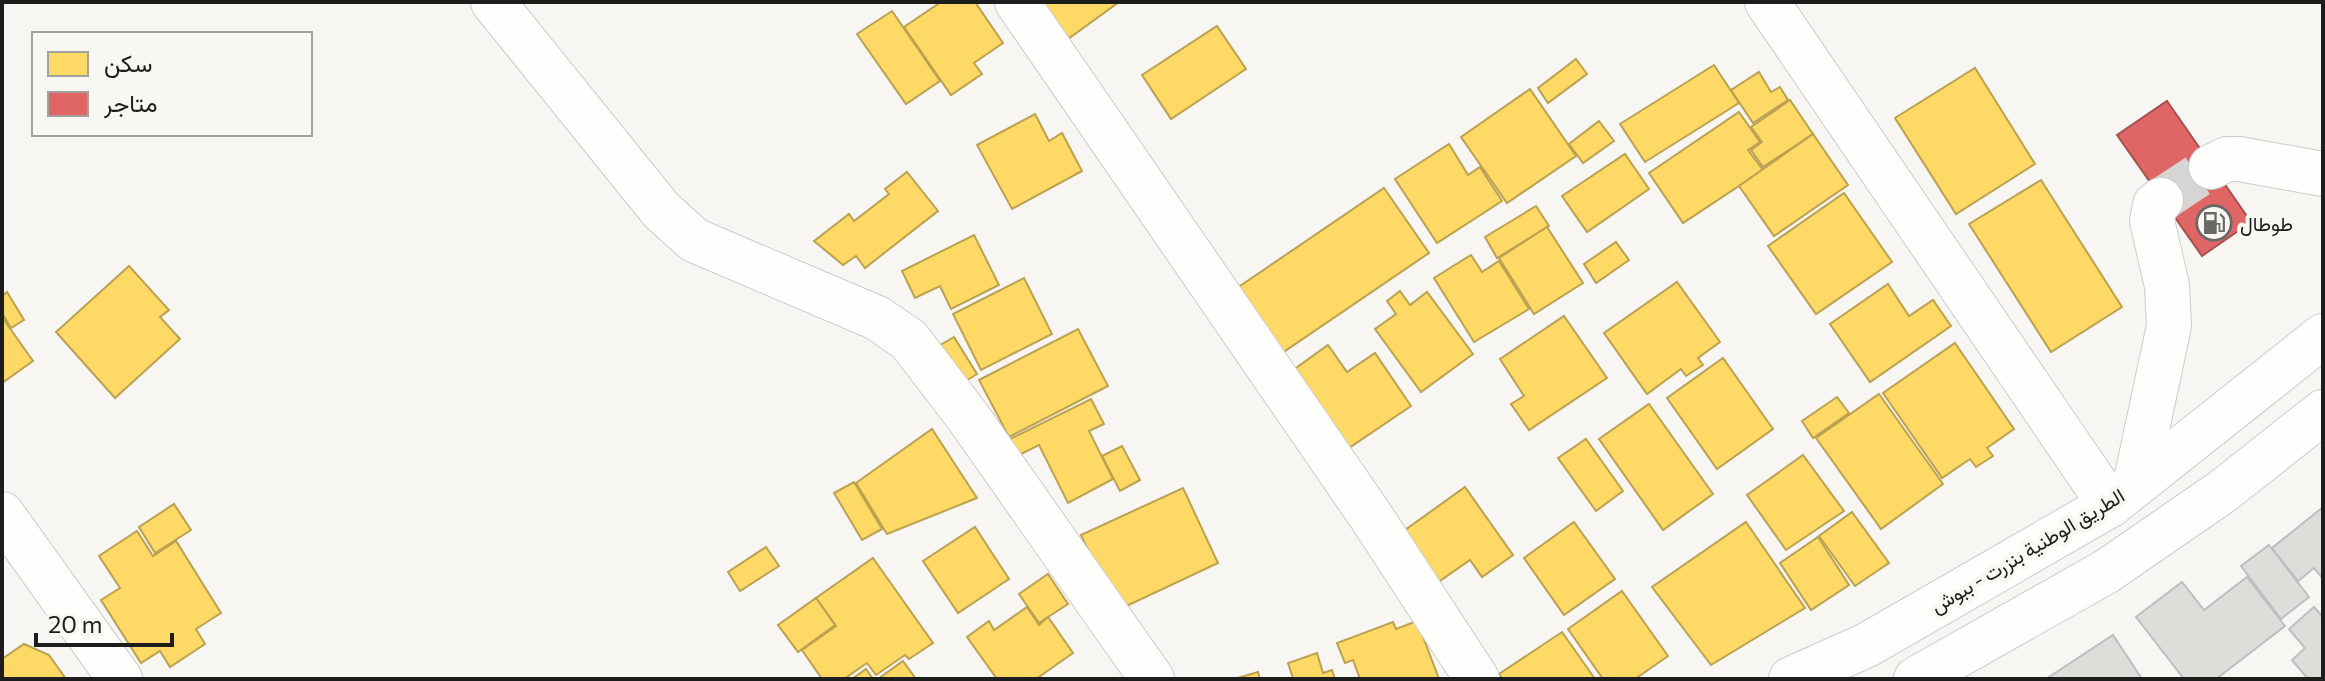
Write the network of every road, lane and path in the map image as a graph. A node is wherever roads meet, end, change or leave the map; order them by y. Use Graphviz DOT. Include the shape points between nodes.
graph roads {
  1 [pos="493,2"];
  2 [pos="1017,2"];
  3 [pos="1767,2"];
  4 [pos="2211,167"];
  5 [pos="2323,174"];
  6 [pos="2161,200"];
  7 [pos="2323,336"];
  8 [pos="2323,412"];
  9 [pos="2123,495"];
  10 [pos="2,514"];
  11 [pos="120,679"];
  12 [pos="1152,679"];
  13 [pos="1477,679"];
  14 [pos="1791,679"];
  15 [pos="1916,679"];
  1 -- 12 [label="street" via="652,199 694,240 877,318 909,340"];
  2 -- 13 [label="street"];
  3 -- 9 [label="street"];
  4 -- 5 [label="street" via="2239,159"];
  6 -- 9 [label="street" via="2152,221 2167,286 2167,345"];
  7 -- 9 [label="street, الطريق الوطنية بنزرت - ببوش"];
  8 -- 15 [label="street" via="2223,491 2107,571"];
  9 -- 14 [label="street, الطريق الوطنية بنزرت - ببوش" via="1867,645"];
  10 -- 11 [label="street"];
}
